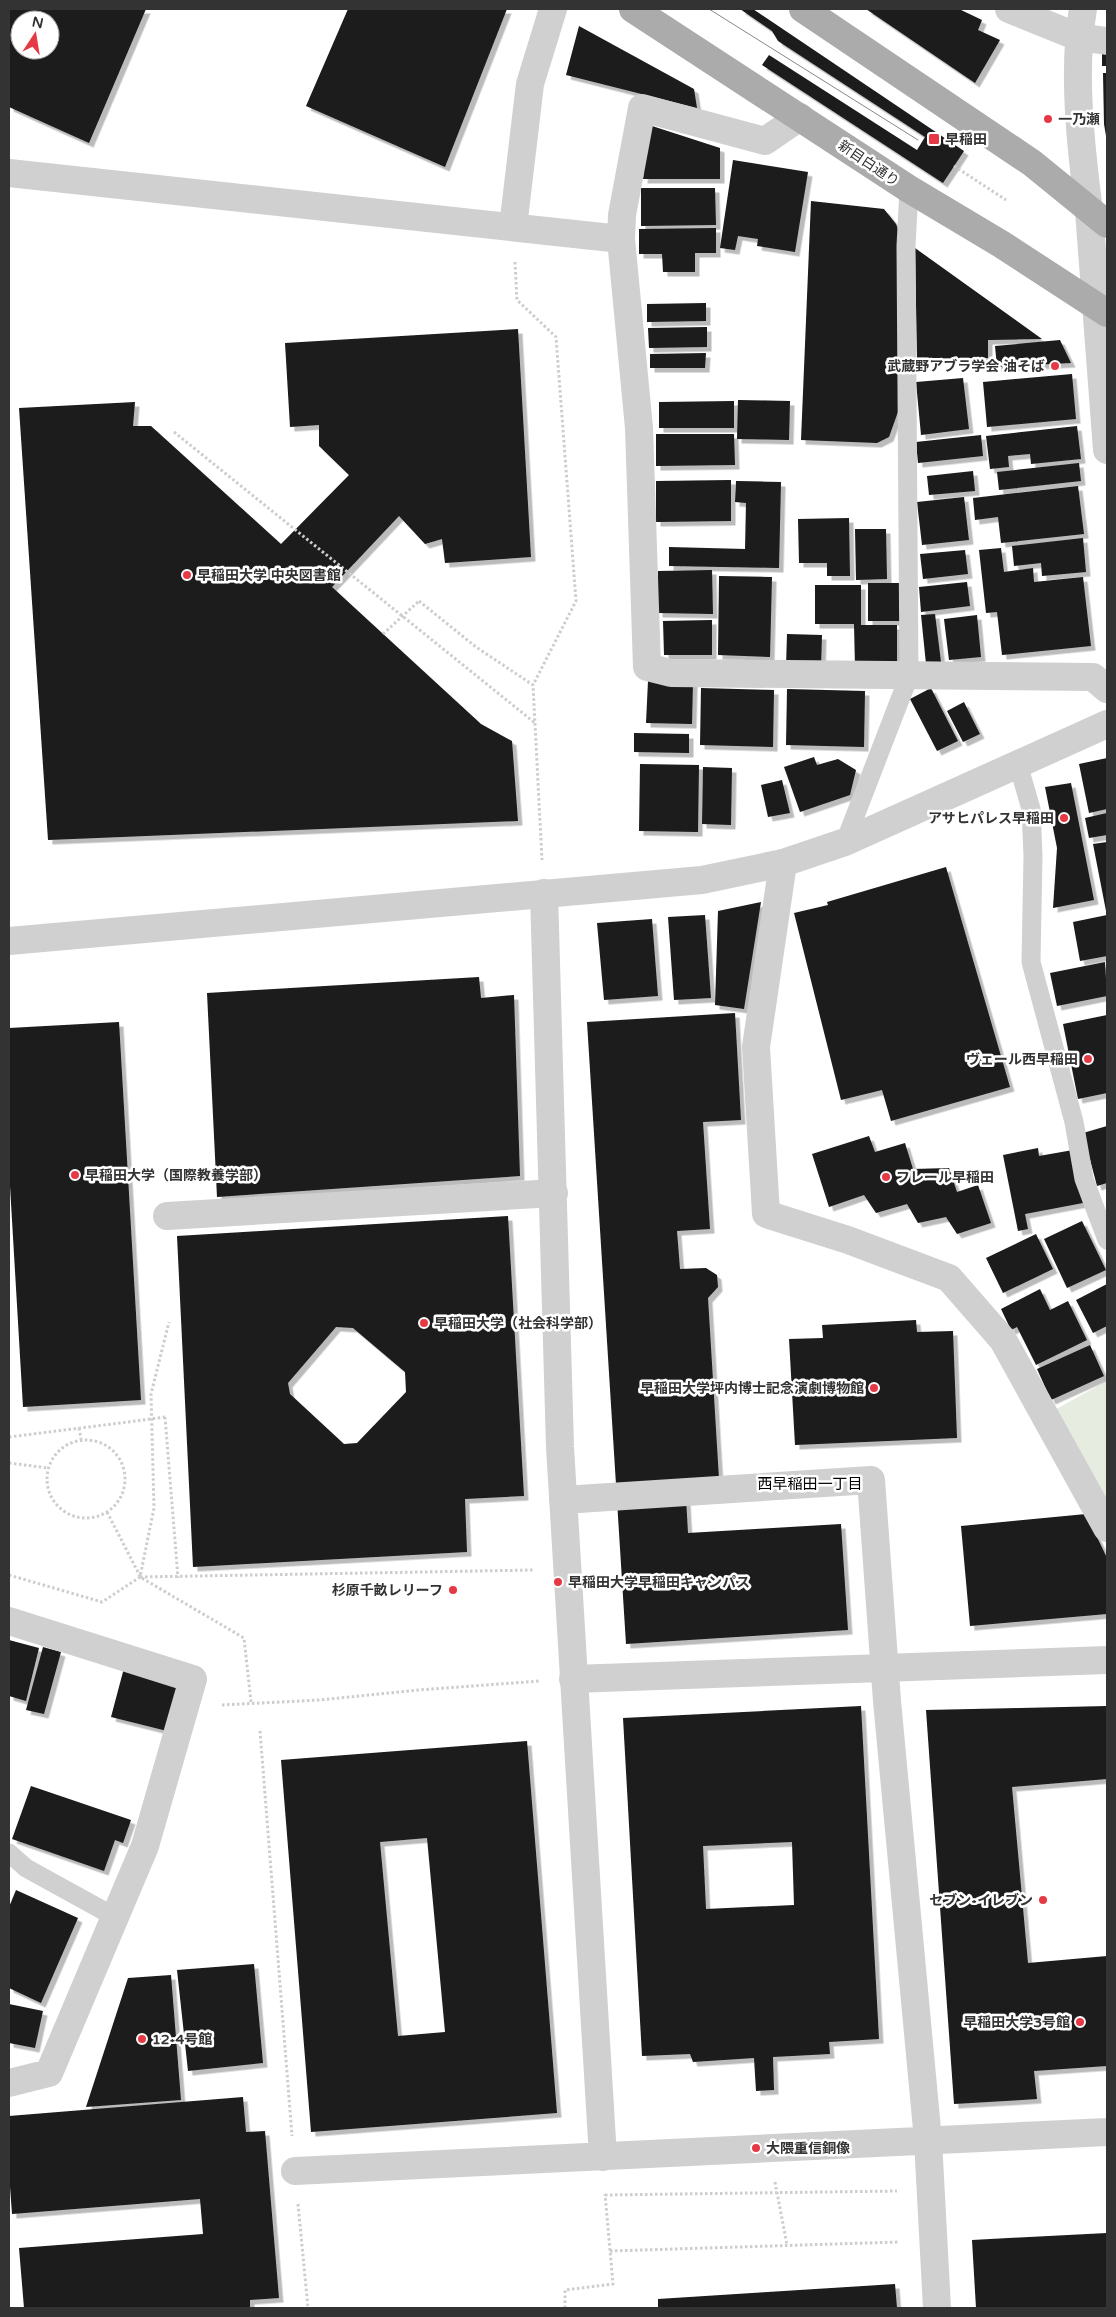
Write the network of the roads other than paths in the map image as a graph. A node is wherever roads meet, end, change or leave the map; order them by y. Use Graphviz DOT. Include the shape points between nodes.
graph roads {
  1 [pos="553,9"];
  2 [pos="633,9"];
  3 [pos="803,9"];
  4 [pos="1009,9"];
  5 [pos="1083,9"];
  6 [pos="1078,37"];
  7 [pos="1107,41"];
  8 [pos="800,117"];
  9 [pos="9,173"];
  10 [pos="909,189"];
  11 [pos="1098,218"];
  12 [pos="513,227"];
  13 [pos="621,239"];
  14 [pos="1102,310"];
  15 [pos="1107,450"];
  16 [pos="909,676"];
  17 [pos="1107,689"];
  18 [pos="1107,724"];
  19 [pos="1018,764"];
  20 [pos="845,842"];
  21 [pos="783,864"];
  22 [pos="544,894"];
  23 [pos="9,941"];
  24 [pos="554,1193"];
  25 [pos="167,1216"];
  26 [pos="1107,1240"];
  27 [pos="563,1500"];
  28 [pos="1107,1528"];
  29 [pos="9,1621"];
  30 [pos="1107,1660"];
  31 [pos="885,1669"];
  32 [pos="573,1679"];
  33 [pos="9,1853"];
  34 [pos="115,1917"];
  35 [pos="9,2083"];
  36 [pos="1107,2132"];
  37 [pos="928,2140"];
  38 [pos="602,2156"];
  39 [pos="295,2171"];
  40 [pos="937,2308"];
  1 -- 12 [label="street" via="530,84"];
  2 -- 8 [label="main road, 新目白通り"];
  3 -- 11 [label="main road" via="1032,163"];
  4 -- 6 [label="street"];
  5 -- 6 [label="street"];
  6 -- 7 [label="street"];
  6 -- 11 [label="street" via="1082,155"];
  8 -- 10 [label="main road, 新目白通り"];
  8 -- 13 [label="street" via="765,141 642,108 622,216"];
  9 -- 12 [label="street"];
  10 -- 14 [label="main road, 新目白通り"];
  10 -- 16 [label="lane" via="906,246"];
  11 -- 14 [label="street"];
  12 -- 13 [label="street"];
  13 -- 16 [label="street" via="639,428 647,667 671,673"];
  14 -- 15 [label="street"];
  16 -- 17 [label="street" via="1093,677"];
  16 -- 20 [label="lane"];
  18 -- 19 [label="street"];
  19 -- 20 [label="street"];
  19 -- 26 [label="lane" via="1031,809 1032,962 1074,1122 1084,1179"];
  20 -- 21 [label="street"];
  21 -- 22 [label="street" via="702,880"];
  21 -- 28 [label="street" via="756,1046 766,1214 848,1240 949,1278 1003,1340"];
  22 -- 23 [label="street"];
  22 -- 24 [label="street"];
  24 -- 25 [label="street"];
  24 -- 27 [label="street"];
  27 -- 31 [label="street" via="871,1480"];
  27 -- 32 [label="street"];
  29 -- 34 [label="street" via="193,1679 145,1846"];
  30 -- 31 [label="street"];
  31 -- 32 [label="street"];
  31 -- 37 [label="street"];
  32 -- 38 [label="street"];
  33 -- 34 [label="lane" via="26,1868"];
  34 -- 35 [label="street" via="49,2073"];
  36 -- 37 [label="street"];
  37 -- 38 [label="street"];
  37 -- 40 [label="street"];
  38 -- 39 [label="street"];
}
